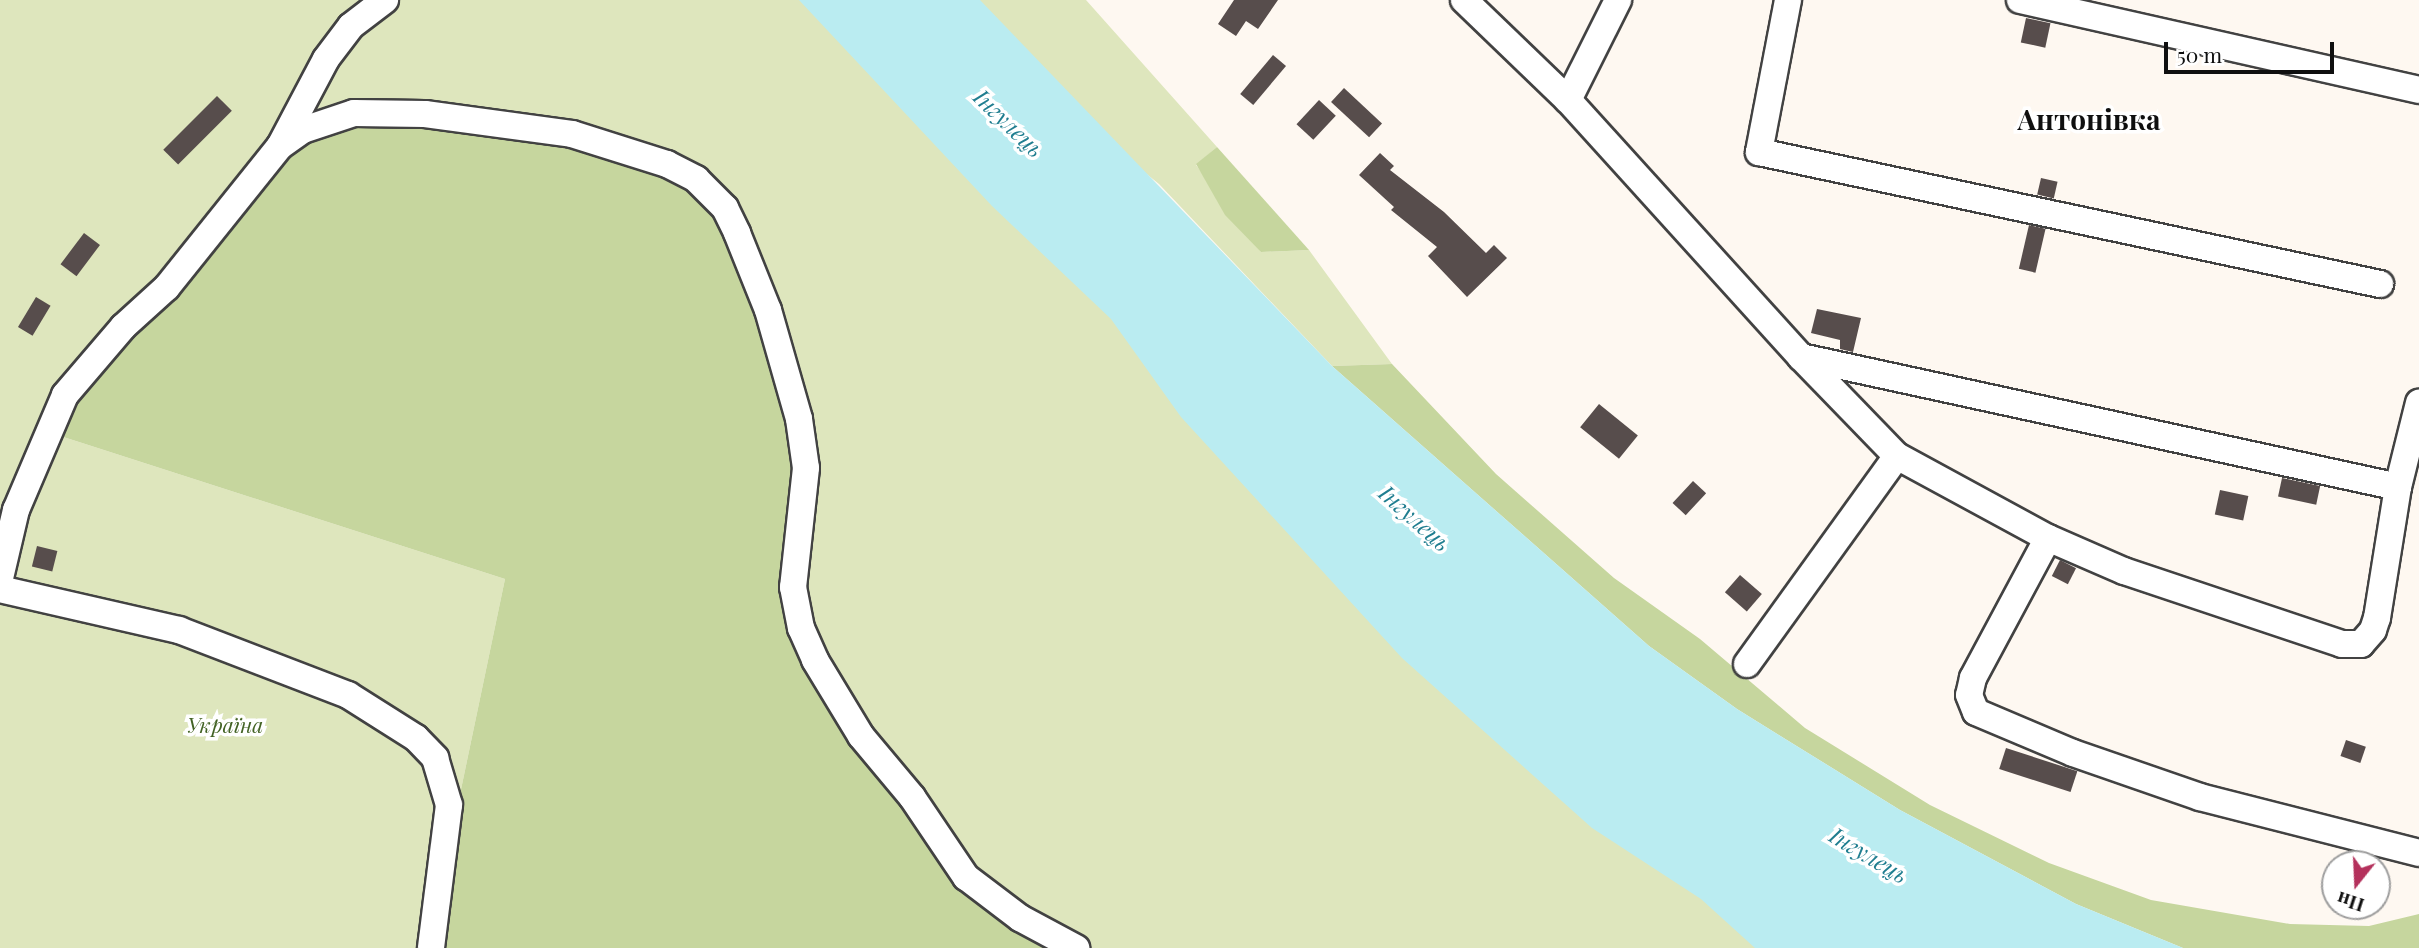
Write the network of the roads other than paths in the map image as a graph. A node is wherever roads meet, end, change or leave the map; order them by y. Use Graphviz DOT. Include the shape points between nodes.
graph roads {
  1 [pos="384,0"];
  2 [pos="1464,0"];
  3 [pos="1618,0"];
  4 [pos="1788,0"];
  5 [pos="2020,0"];
  6 [pos="2419,90"];
  7 [pos="1568,100"];
  8 [pos="280,146"];
  9 [pos="2380,284"];
  10 [pos="1801,357"];
  11 [pos="2419,403"];
  12 [pos="1897,456"];
  13 [pos="2398,488"];
  14 [pos="2048,538"];
  15 [pos="0,578"];
  16 [pos="0,589"];
  17 [pos="1748,664"];
  18 [pos="2419,853"];
  19 [pos="430,948"];
  20 [pos="1076,948"];
  1 -- 8 [label="street" via="351,26 326,59"];
  2 -- 7 [label="street"];
  3 -- 7 [label="street"];
  4 -- 9 [label="street" via="1759,152"];
  5 -- 6 [label="street"];
  7 -- 10 [label="street"];
  8 -- 15 [label="street" via="167,287 123,327 65,395 16,510"];
  8 -- 20 [label="street" via="303,130 354,113 437,115 572,134 667,164 696,179 725,208 768,310 799,419 806,468 793,587 801,628 815,660 861,736 912,797 966,877 1020,918"];
  10 -- 12 [label="street"];
  10 -- 13 [label="street"];
  11 -- 13 [label="street"];
  12 -- 14 [label="street"];
  12 -- 17 [label="street"];
  13 -- 14 [label="street" via="2376,618 2373,630 2361,643 2342,644 2124,572"];
  14 -- 18 [label="street" via="1973,678 1969,695 1976,712 2073,754 2200,797"];
  16 -- 19 [label="street" via="179,630 348,695 416,738 435,758 449,805"];
}
